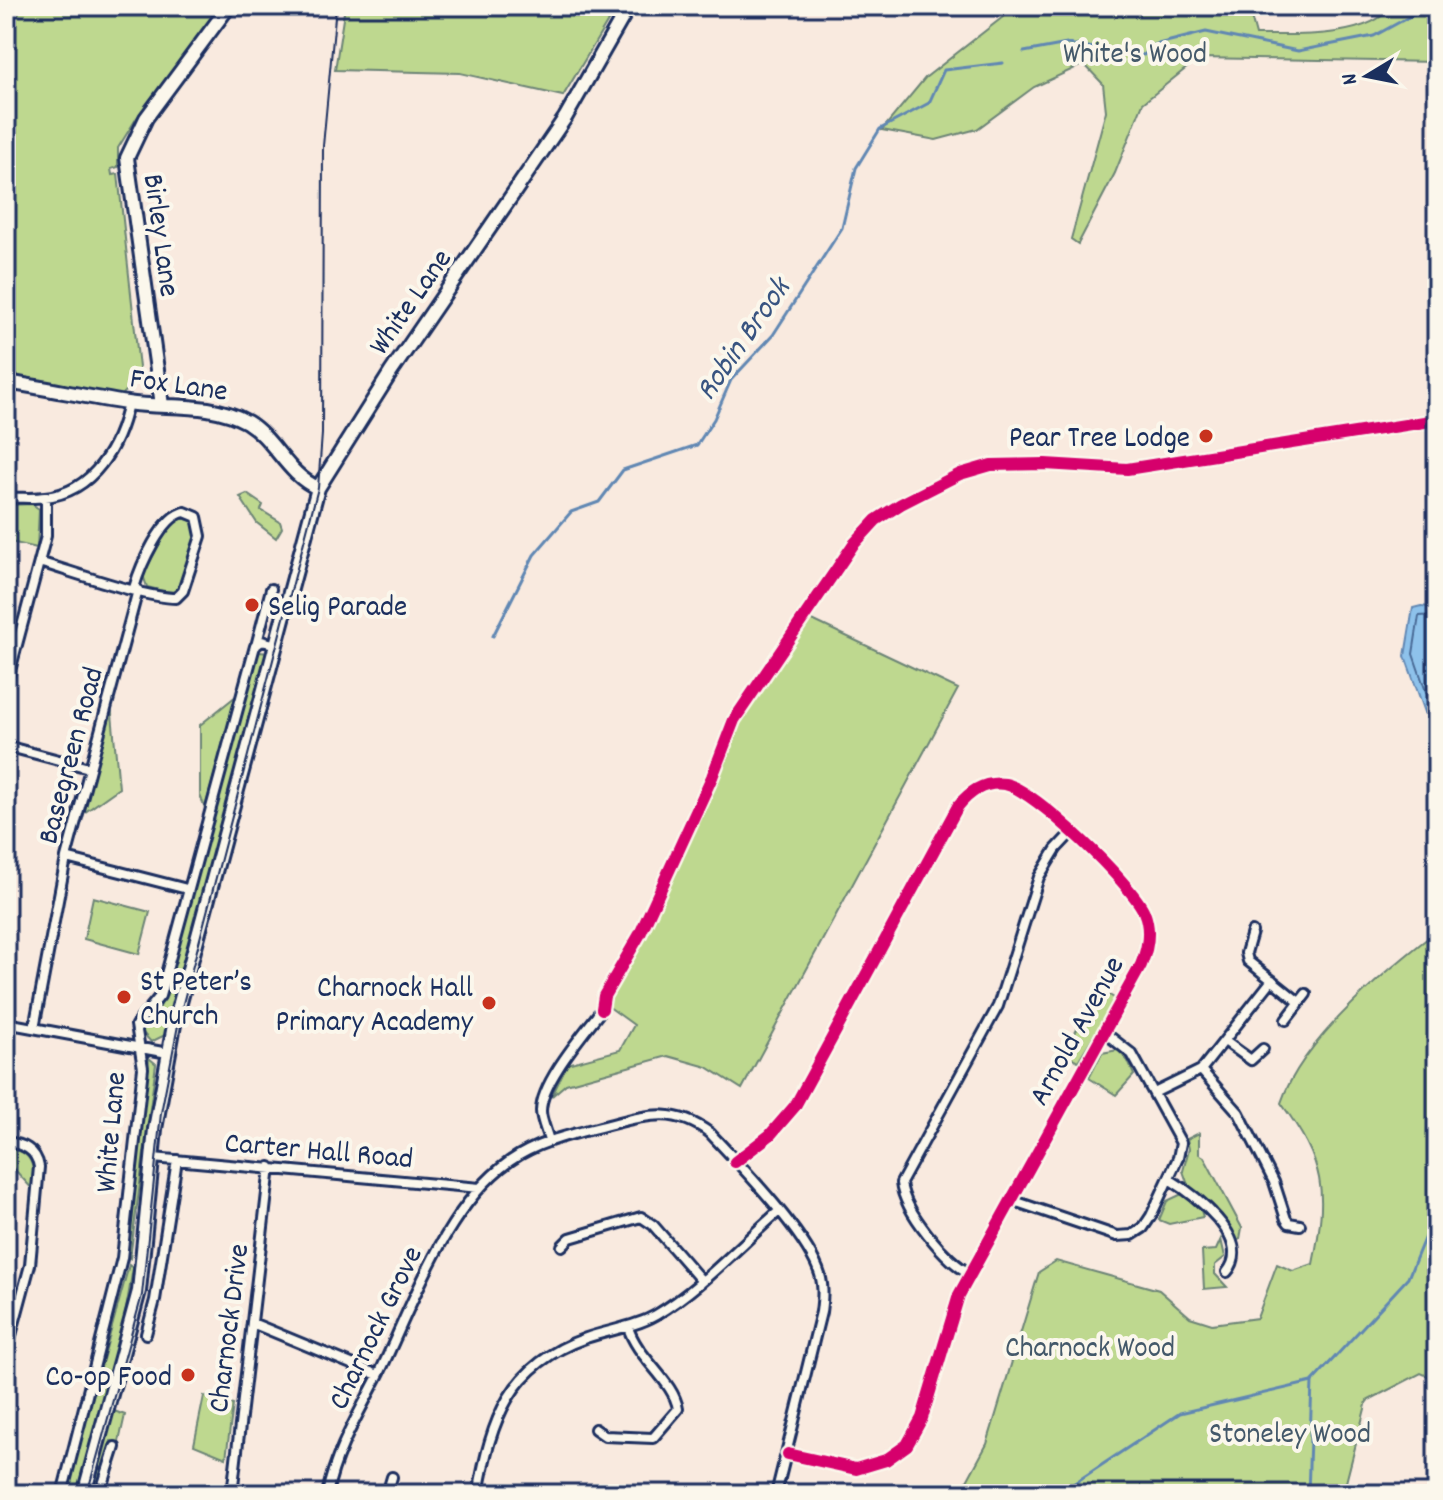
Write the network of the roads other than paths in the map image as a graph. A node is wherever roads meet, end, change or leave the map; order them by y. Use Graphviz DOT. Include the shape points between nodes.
graph roads {
  1 [pos="229,6"];
  2 [pos="629,6"];
  3 [pos="6,382"];
  4 [pos="128,403"];
  5 [pos="162,405"];
  6 [pos="318,488"];
  7 [pos="46,497"];
  8 [pos="6,498"];
  9 [pos="39,562"];
  10 [pos="136,589"];
  11 [pos="271,589"];
  12 [pos="277,645"];
  13 [pos="255,646"];
  14 [pos="6,686"];
  15 [pos="6,746"];
  16 [pos="89,768"];
  17 [pos="1072,832"];
  18 [pos="66,858"];
  19 [pos="187,889"];
  20 [pos="1252,932"];
  21 [pos="1272,980"];
  22 [pos="1306,994"];
  23 [pos="1299,1002"];
  24 [pos="602,1009"];
  25 [pos="1286,1020"];
  26 [pos="6,1023"];
  27 [pos="34,1028"];
  28 [pos="1105,1033"];
  29 [pos="1226,1042"];
  30 [pos="140,1047"];
  31 [pos="1263,1049"];
  32 [pos="168,1053"];
  33 [pos="1201,1070"];
  34 [pos="1154,1093"];
  35 [pos="549,1141"];
  36 [pos="6,1142"];
  37 [pos="153,1158"];
  38 [pos="177,1160"];
  39 [pos="735,1162"];
  40 [pos="270,1167"];
  41 [pos="1169,1179"];
  42 [pos="480,1188"];
  43 [pos="1011,1200"];
  44 [pos="778,1212"];
  45 [pos="1300,1225"];
  46 [pos="562,1246"];
  47 [pos="1227,1272"];
  48 [pos="971,1274"];
  49 [pos="700,1279"];
  50 [pos="252,1323"];
  51 [pos="628,1327"];
  52 [pos="146,1334"];
  53 [pos="6,1354"];
  54 [pos="378,1375"];
  55 [pos="595,1429"];
  56 [pos="115,1447"];
  57 [pos="788,1454"];
  58 [pos="392,1477"];
  59 [pos="62,1494"];
  60 [pos="84,1494"];
  61 [pos="100,1494"];
  62 [pos="232,1494"];
  63 [pos="327,1494"];
  64 [pos="387,1494"];
  65 [pos="478,1494"];
  66 [pos="776,1494"];
  1 -- 5 [label="main road, Birley Lane" via="146,118 127,158"];
  2 -- 6 [label="main road, White Lane" via="565,118"];
  3 -- 4 [label="main road, Fox Lane"];
  4 -- 5 [label="main road, Fox Lane"];
  4 -- 7 [label="street" via="105,461 78,484"];
  5 -- 6 [label="main road, Fox Lane" via="205,409 248,423 297,475"];
  6 -- 12 [label="main road, White Lane"];
  7 -- 8 [label="street"];
  7 -- 9 [label="street" via="46,536"];
  9 -- 10 [label="street, Basegreen Road"];
  9 -- 14 [label="street"];
  10 -- 10 [label="street, Basegreen Road" via="171,598 181,595 201,536 197,517 185,512 169,518"];
  10 -- 16 [label="street, Basegreen Road"];
  11 -- 13 [label="street, White Lane"];
  12 -- 13 [label="street" via="262,641"];
  12 -- 32 [label="main road, White Lane"];
  13 -- 19 [label="street, White Lane"];
  15 -- 16 [label="street"];
  16 -- 18 [label="street, Basegreen Road"];
  17 -- 28 [label="street, Arnold Avenue" via="1137,900 1148,927 1141,965"];
  17 -- 39 [label="street, Arnold Avenue" via="1016,787 994,783 964,797 795,1106 770,1135"];
  17 -- 48 [label="street" via="1039,877 991,1019 901,1183 912,1214"];
  18 -- 19 [label="street"];
  18 -- 27 [label="street, Basegreen Road"];
  19 -- 30 [label="street, White Lane" via="160,996 136,1025"];
  20 -- 21 [label="street" via="1247,958"];
  21 -- 23 [label="street"];
  21 -- 29 [label="street"];
  22 -- 23 [label="street"];
  23 -- 25 [label="street"];
  24 -- 35 [label="street" via="543,1101"];
  26 -- 27 [label="street"];
  27 -- 30 [label="street"];
  28 -- 34 [label="street" via="1132,1054"];
  28 -- 43 [label="street, Arnold Avenue"];
  29 -- 31 [label="street" via="1248,1060"];
  29 -- 33 [label="street"];
  30 -- 32 [label="street"];
  30 -- 59 [label="street, White Lane" via="143,1068 122,1258"];
  32 -- 37 [label="main road, White Lane"];
  33 -- 34 [label="street"];
  33 -- 45 [label="street" via="1239,1113 1274,1182 1286,1219"];
  34 -- 41 [label="street" via="1181,1143"];
  35 -- 39 [label="street, Charnock Grove" via="664,1113 704,1129"];
  35 -- 42 [label="street, Charnock Grove" via="511,1160"];
  36 -- 53 [label="street" via="27,1147 39,1167 30,1265"];
  37 -- 38 [label="street, Carter Hall Road"];
  37 -- 60 [label="main road, White Lane" via="134,1314"];
  38 -- 40 [label="street, Carter Hall Road"];
  38 -- 52 [label="street"];
  39 -- 44 [label="street, Charnock Grove"];
  40 -- 42 [label="street, Carter Hall Road"];
  40 -- 50 [label="street, Charnock Drive"];
  41 -- 43 [label="street" via="1147,1223 1126,1237"];
  41 -- 47 [label="street" via="1204,1203 1225,1226 1233,1257"];
  42 -- 54 [label="street, Charnock Grove" via="431,1262"];
  43 -- 48 [label="street, Arnold Avenue"];
  44 -- 49 [label="street"];
  44 -- 57 [label="street, Charnock Grove" via="811,1255 823,1297"];
  46 -- 49 [label="street" via="570,1238 641,1217"];
  48 -- 57 [label="street, Arnold Avenue" via="953,1310 922,1418 907,1445 886,1460 856,1469"];
  49 -- 51 [label="street" via="656,1315"];
  50 -- 54 [label="street"];
  50 -- 62 [label="street, Charnock Drive"];
  51 -- 55 [label="street" via="635,1347 678,1409 653,1438 605,1436"];
  51 -- 65 [label="street" via="562,1349 513,1388 492,1429"];
  54 -- 63 [label="street, Charnock Grove" via="340,1449"];
  56 -- 61 [label="street"];
  57 -- 66 [label="street, Charnock Grove"];
  58 -- 64 [label="street"];
}
